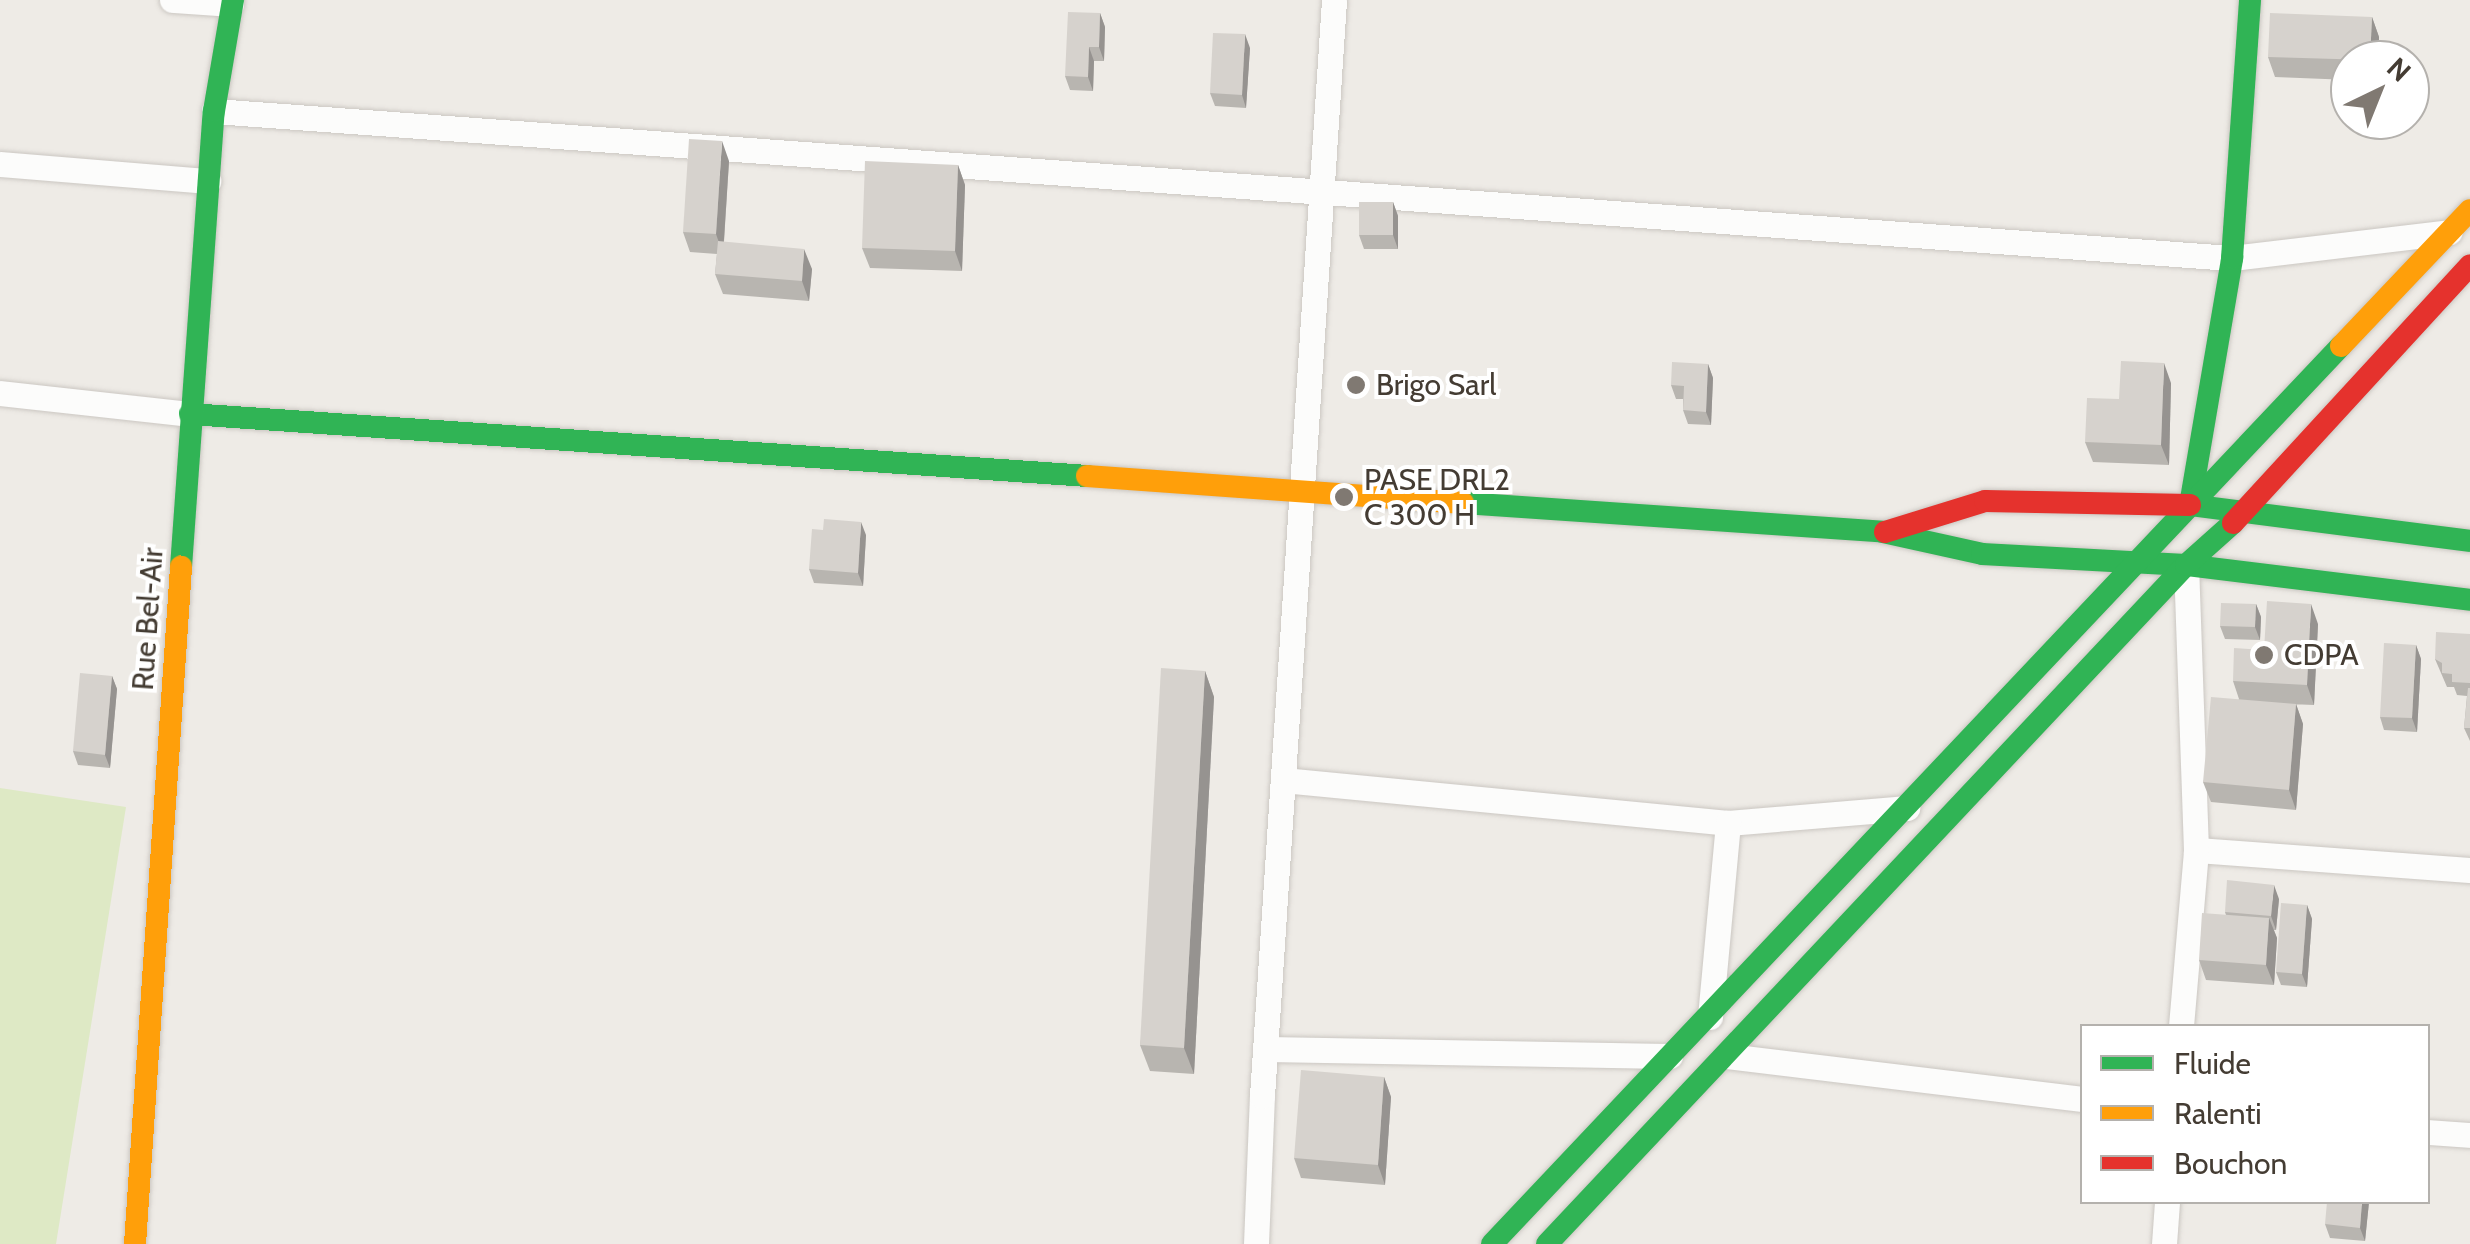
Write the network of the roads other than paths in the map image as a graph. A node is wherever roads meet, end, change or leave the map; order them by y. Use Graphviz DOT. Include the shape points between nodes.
graph roads {
  1 [pos="172,0"];
  2 [pos="1334,0"];
  3 [pos="2250,0"];
  4 [pos="232,2"];
  5 [pos="214,111"];
  6 [pos="0,164"];
  7 [pos="208,181"];
  8 [pos="1322,191"];
  9 [pos="2470,210"];
  10 [pos="2449,232"];
  11 [pos="2232,258"];
  12 [pos="2470,265"];
  13 [pos="0,393"];
  14 [pos="190,414"];
  15 [pos="1302,488"];
  16 [pos="2190,505"];
  17 [pos="2246,510"];
  18 [pos="1883,532"];
  19 [pos="2470,541"];
  20 [pos="2138,561"];
  21 [pos="2186,566"];
  22 [pos="2470,600"];
  23 [pos="1283,780"];
  24 [pos="1907,808"];
  25 [pos="1728,823"];
  26 [pos="2196,850"];
  27 [pos="2470,870"];
  28 [pos="1710,1017"];
  29 [pos="2182,1024"];
  30 [pos="1265,1049"];
  31 [pos="1670,1056"];
  32 [pos="1727,1056"];
  33 [pos="2080,1100"];
  34 [pos="2430,1132"];
  35 [pos="2470,1136"];
  36 [pos="2167,1204"];
  37 [pos="136,1244"];
  38 [pos="1256,1244"];
  39 [pos="1492,1244"];
  40 [pos="1547,1244"];
  41 [pos="2164,1244"];
  1 -- 4 [label="street"];
  2 -- 8 [label="street"];
  3 -- 11 [label="main road"];
  4 -- 5 [label="main road, Rue Bel-Air"];
  5 -- 7 [label="main road, Rue Bel-Air"];
  5 -- 8 [label="street"];
  6 -- 7 [label="street"];
  7 -- 14 [label="main road, Rue Bel-Air"];
  8 -- 11 [label="street"];
  8 -- 15 [label="street"];
  9 -- 10 [label="main road"];
  10 -- 11 [label="street"];
  10 -- 16 [label="main road"];
  11 -- 16 [label="main road"];
  12 -- 17 [label="main road"];
  13 -- 14 [label="street"];
  14 -- 15 [label="main road"];
  14 -- 37 [label="main road, Rue Bel-Air"];
  15 -- 18 [label="main road"];
  15 -- 23 [label="street"];
  16 -- 17 [label="main road"];
  16 -- 18 [label="main road" via="1984,501"];
  16 -- 20 [label="main road"];
  17 -- 19 [label="main road"];
  17 -- 21 [label="main road"];
  18 -- 20 [label="main road" via="1982,554"];
  20 -- 21 [label="main road"];
  20 -- 24 [label="main road"];
  21 -- 22 [label="main road"];
  21 -- 26 [label="street"];
  21 -- 32 [label="main road"];
  23 -- 25 [label="street"];
  23 -- 30 [label="street"];
  24 -- 25 [label="street"];
  24 -- 28 [label="main road"];
  25 -- 28 [label="street"];
  26 -- 27 [label="street"];
  26 -- 29 [label="street"];
  28 -- 31 [label="main road"];
  30 -- 31 [label="street"];
  30 -- 38 [label="street"];
  31 -- 39 [label="main road"];
  32 -- 33 [label="street"];
  32 -- 40 [label="main road"];
  34 -- 35 [label="street"];
  36 -- 41 [label="street"];
}
